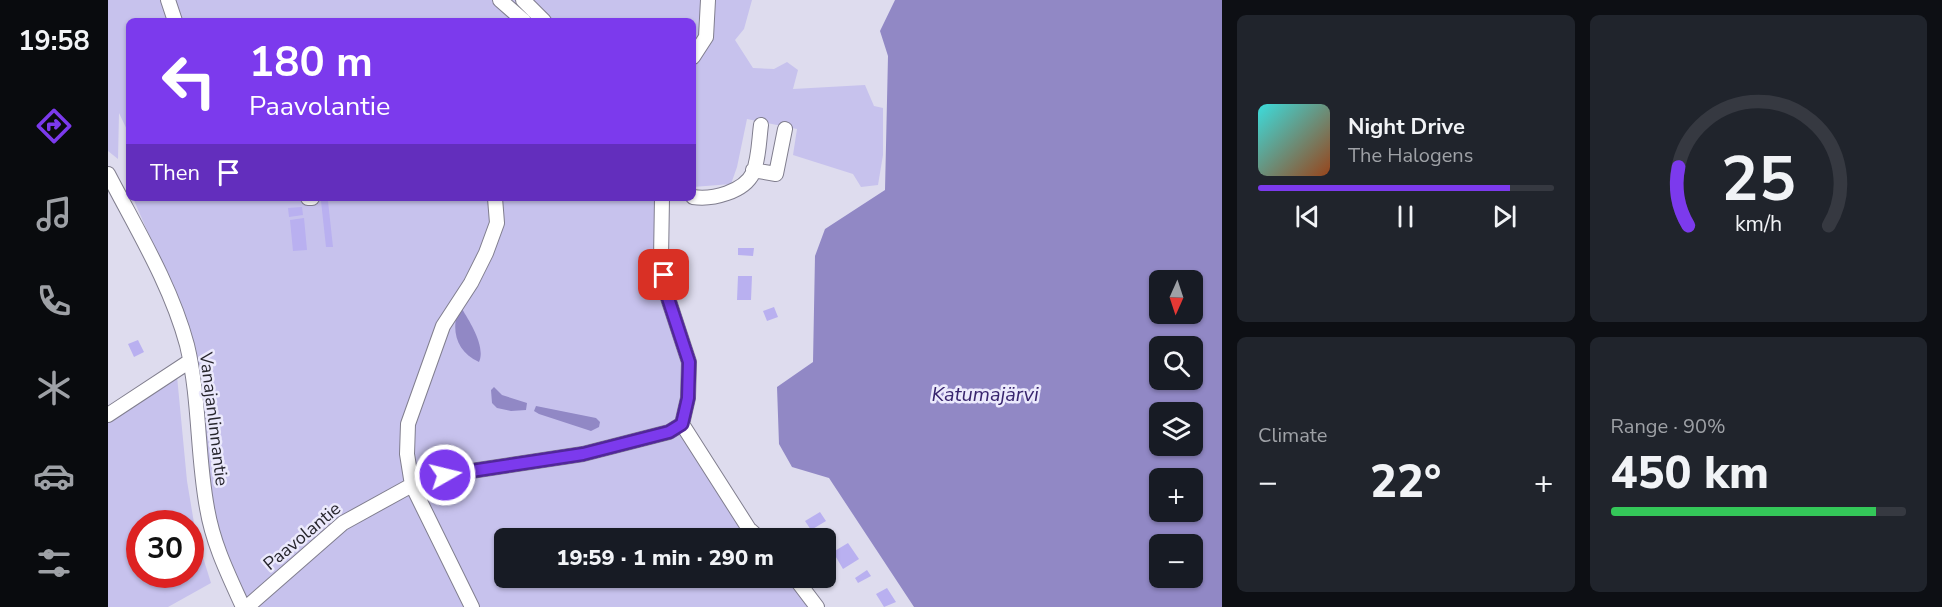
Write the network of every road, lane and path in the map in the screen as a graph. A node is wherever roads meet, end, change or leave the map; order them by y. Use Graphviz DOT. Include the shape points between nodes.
graph roads {
  1 [pos="168,0"];
  2 [pos="500,0"];
  3 [pos="523,0"];
  4 [pos="708,0"];
  5 [pos="174,18"];
  6 [pos="521,18"];
  7 [pos="541,18"];
  8 [pos="696,52"];
  9 [pos="761,125"];
  10 [pos="785,129"];
  11 [pos="753,170"];
  12 [pos="108,174"];
  13 [pos="696,196"];
  14 [pos="495,201"];
  15 [pos="662,201"];
  16 [pos="190,361"];
  17 [pos="108,416"];
  18 [pos="682,424"];
  19 [pos="412,485"];
  20 [pos="748,528"];
  21 [pos="803,588"];
  22 [pos="245,607"];
  23 [pos="472,607"];
  24 [pos="817,607"];
  1 -- 5 [label="street"];
  2 -- 6 [label="street"];
  3 -- 7 [label="street"];
  4 -- 8 [label="street" via="706,37"];
  9 -- 11 [label="street"];
  10 -- 11 [label="street" via="776,174"];
  11 -- 13 [label="street" via="746,181 729,192 708,198"];
  12 -- 16 [label="street, Vanajanlinnantie" via="171,301"];
  14 -- 19 [label="street" via="497,223 486,253 443,326 408,424"];
  15 -- 18 [label="street" via="661,259 666,292 689,362 688,398"];
  16 -- 17 [label="street"];
  16 -- 22 [label="street, Vanajanlinnantie" via="207,506 219,556"];
  18 -- 19 [label="street, Paavolantie" via="669,432 583,454 445,475"];
  18 -- 20 [label="street"];
  19 -- 22 [label="street, Paavolantie" via="343,522"];
  19 -- 23 [label="street"];
  21 -- 24 [label="street"];
}
